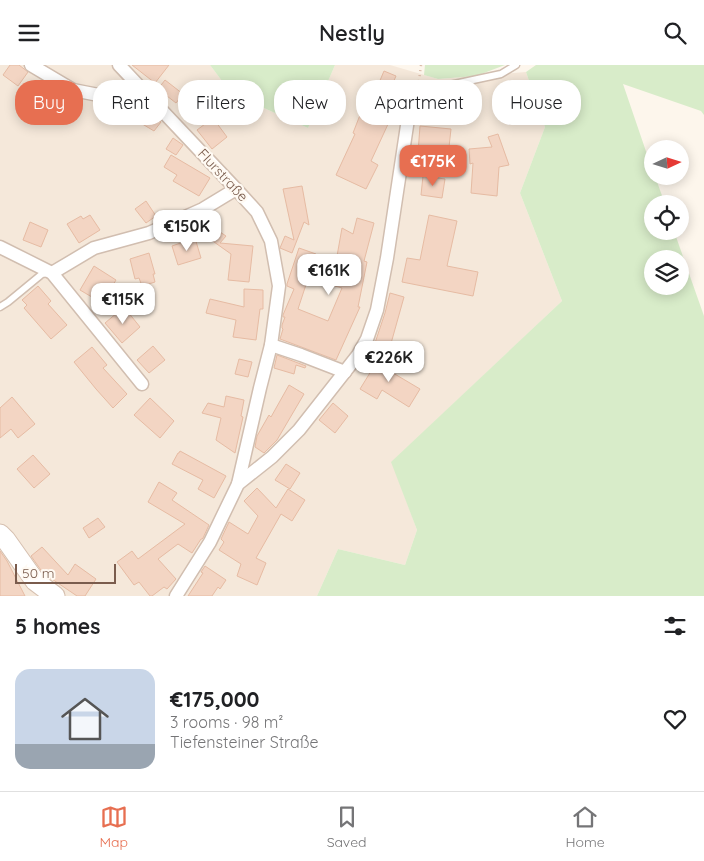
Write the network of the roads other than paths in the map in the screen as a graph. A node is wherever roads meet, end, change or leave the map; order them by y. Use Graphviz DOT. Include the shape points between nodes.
graph roads {
  1 [pos="32,65"];
  2 [pos="119,65"];
  3 [pos="516,65"];
  4 [pos="133,80"];
  5 [pos="475,80"];
  6 [pos="93,94"];
  7 [pos="168,117"];
  8 [pos="407,125"];
  9 [pos="236,189"];
  10 [pos="0,247"];
  11 [pos="52,273"];
  12 [pos="0,307"];
  13 [pos="271,345"];
  14 [pos="345,372"];
  15 [pos="142,384"];
  16 [pos="238,484"];
  17 [pos="0,535"];
  18 [pos="55,596"];
  19 [pos="176,596"];
  1 -- 6 [label="street" via="73,90"];
  2 -- 4 [label="street, Flurstraße"];
  3 -- 5 [label="lane" via="502,74"];
  7 -- 9 [label="street, Flurstraße"];
  8 -- 14 [label="street" via="377,310 367,339"];
  9 -- 11 [label="street" via="203,209 149,233 94,248"];
  9 -- 13 [label="street, Flurstraße" via="257,212 271,241 279,286"];
  10 -- 11 [label="street"];
  11 -- 12 [label="lane" via="42,274"];
  11 -- 15 [label="street"];
  13 -- 14 [label="street"];
  13 -- 16 [label="street, Flurstraße"];
  14 -- 16 [label="street" via="299,430"];
  16 -- 19 [label="street" via="210,542"];
  17 -- 18 [label="main road" via="35,581"];
}
